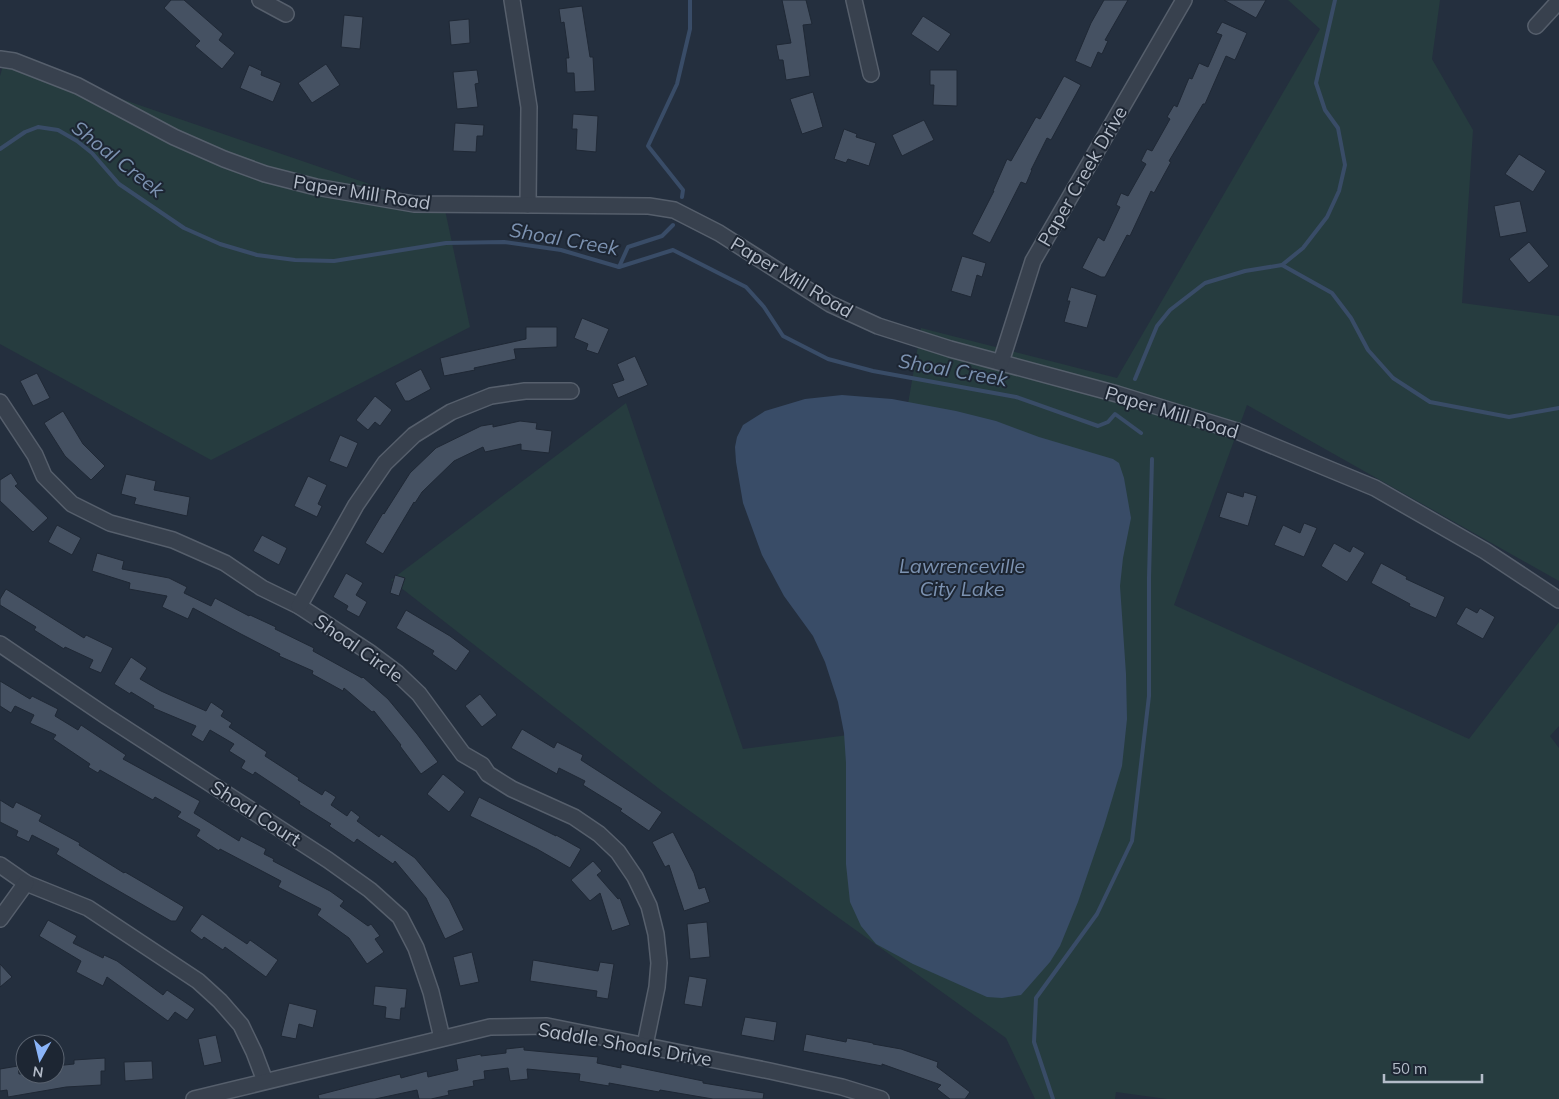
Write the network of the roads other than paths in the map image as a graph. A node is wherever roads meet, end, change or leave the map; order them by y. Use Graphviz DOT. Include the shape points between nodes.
graph roads {
  1 [pos="260,0"];
  2 [pos="512,0"];
  3 [pos="854,0"];
  4 [pos="1184,0"];
  5 [pos="1559,1"];
  6 [pos="286,14"];
  7 [pos="1536,26"];
  8 [pos="0,59"];
  9 [pos="871,74"];
  10 [pos="528,205"];
  11 [pos="1001,362"];
  12 [pos="571,391"];
  13 [pos="0,402"];
  14 [pos="1559,600"];
  15 [pos="299,606"];
  16 [pos="0,644"];
  17 [pos="0,865"];
  18 [pos="26,882"];
  19 [pos="0,919"];
  20 [pos="442,1038"];
  21 [pos="645,1045"];
  22 [pos="265,1081"];
  23 [pos="194,1099"];
  24 [pos="881,1099"];
  1 -- 6 [label="street"];
  2 -- 10 [label="street" via="529,108"];
  3 -- 9 [label="street"];
  4 -- 11 [label="street, Paper Creek Drive" via="1033,261"];
  5 -- 7 [label="street"];
  8 -- 10 [label="street, Paper Mill Road" via="14,61 78,86 174,137 266,174 316,187 414,204"];
  10 -- 11 [label="street, Paper Mill Road" via="648,206 674,210 719,232 830,304 878,326"];
  11 -- 14 [label="street, Paper Mill Road" via="1237,431 1374,488 1485,551"];
  12 -- 15 [label="street" via="525,391 491,396 451,412 414,435 385,463 365,492"];
  13 -- 15 [label="street, Shoal Circle" via="35,455 44,476 72,504 110,523 173,540 225,563 262,588"];
  15 -- 21 [label="street, Shoal Circle" via="397,673 419,694 463,754 482,765 488,774 512,789 574,817 600,834 618,852 649,906 656,934 657,987"];
  16 -- 20 [label="street, Shoal Court" via="370,890 400,917 416,948"];
  17 -- 18 [label="street"];
  18 -- 19 [label="street"];
  18 -- 22 [label="street" via="88,908 198,982 241,1025"];
  20 -- 21 [label="street, Saddle Shoals Drive" via="490,1027 547,1026"];
  20 -- 22 [label="street, Saddle Shoals Drive"];
  21 -- 24 [label="street, Saddle Shoals Drive" via="803,1078"];
  22 -- 23 [label="street, Saddle Shoals Drive"];
}
